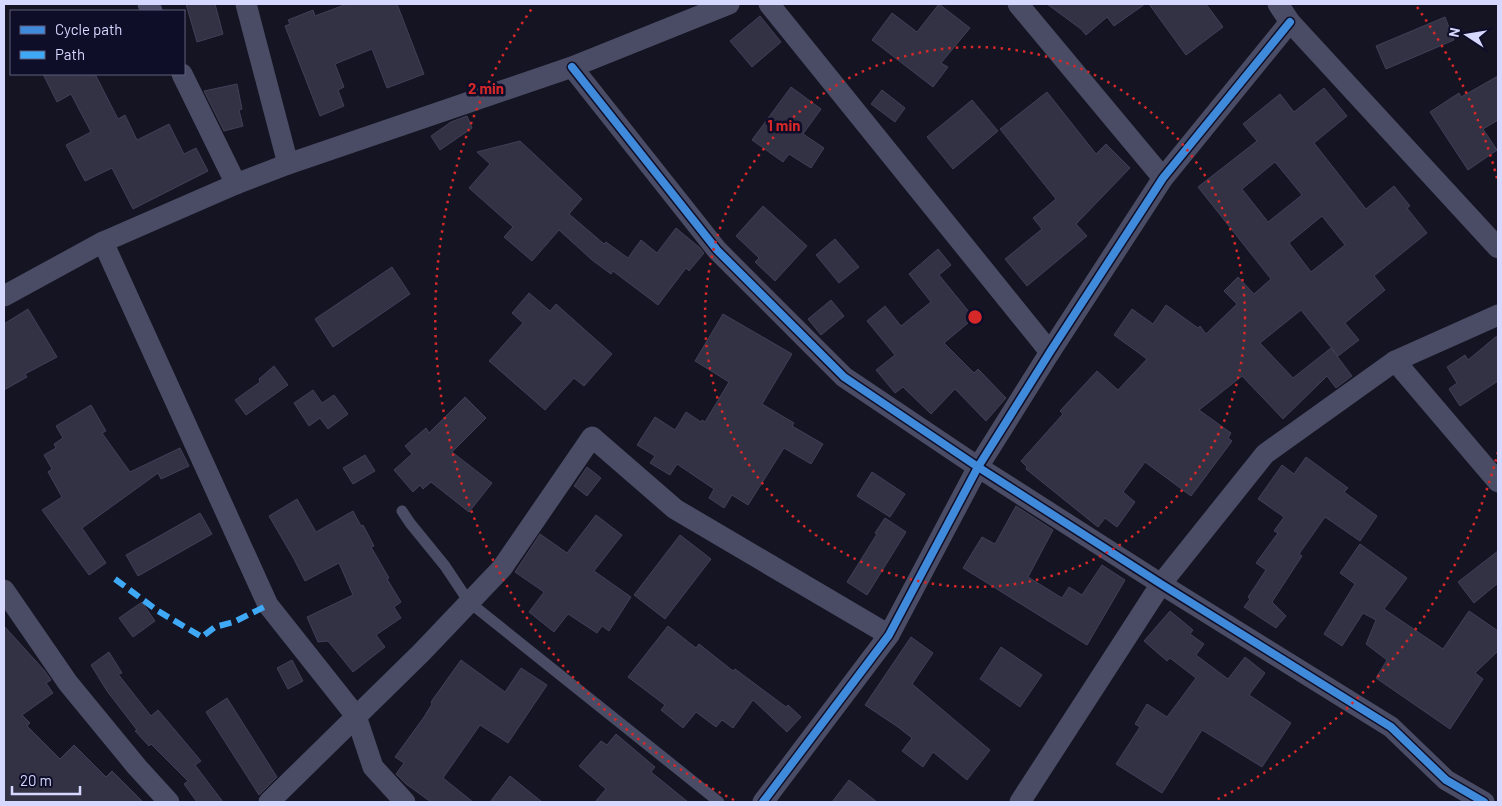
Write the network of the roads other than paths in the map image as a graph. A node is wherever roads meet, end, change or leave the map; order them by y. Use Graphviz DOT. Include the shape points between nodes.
graph roads {
  1 [pos="246,4"];
  2 [pos="729,4"];
  3 [pos="769,4"];
  4 [pos="1018,4"];
  5 [pos="1278,4"];
  6 [pos="1290,22"];
  7 [pos="572,67"];
  8 [pos="182,75"];
  9 [pos="288,164"];
  10 [pos="1163,178"];
  11 [pos="236,184"];
  12 [pos="103,242"];
  13 [pos="1498,248"];
  14 [pos="4,296"];
  15 [pos="1498,316"];
  16 [pos="1050,352"];
  17 [pos="1395,361"];
  18 [pos="978,468"];
  19 [pos="1498,482"];
  20 [pos="402,511"];
  21 [pos="1161,584"];
  22 [pos="4,592"];
  23 [pos="469,602"];
  24 [pos="889,635"];
  25 [pos="356,716"];
  26 [pos="169,802"];
  27 [pos="269,802"];
  28 [pos="405,802"];
  29 [pos="719,802"];
  30 [pos="763,802"];
  31 [pos="1020,802"];
  32 [pos="1484,802"];
  1 -- 9 [label="street"];
  2 -- 7 [label="street"];
  3 -- 16 [label="street"];
  4 -- 10 [label="street"];
  5 -- 6 [label="street"];
  6 -- 10 [label="street"];
  6 -- 13 [label="street"];
  7 -- 9 [label="street"];
  7 -- 18 [label="street" via="717,250 844,377"];
  8 -- 11 [label="street"];
  9 -- 11 [label="street"];
  10 -- 16 [label="street"];
  11 -- 12 [label="street"];
  12 -- 14 [label="street"];
  12 -- 25 [label="street" via="268,605"];
  15 -- 17 [label="street"];
  16 -- 18 [label="street"];
  17 -- 19 [label="street"];
  17 -- 21 [label="street" via="1265,454"];
  18 -- 21 [label="street"];
  18 -- 24 [label="street"];
  20 -- 23 [label="lane"];
  21 -- 31 [label="street"];
  21 -- 32 [label="street" via="1391,727 1446,780"];
  22 -- 26 [label="street" via="68,683"];
  23 -- 24 [label="street" via="502,568 592,437 675,509"];
  23 -- 25 [label="street"];
  23 -- 29 [label="lane"];
  24 -- 30 [label="street"];
  25 -- 27 [label="street"];
  25 -- 28 [label="street" via="373,767"];
}
